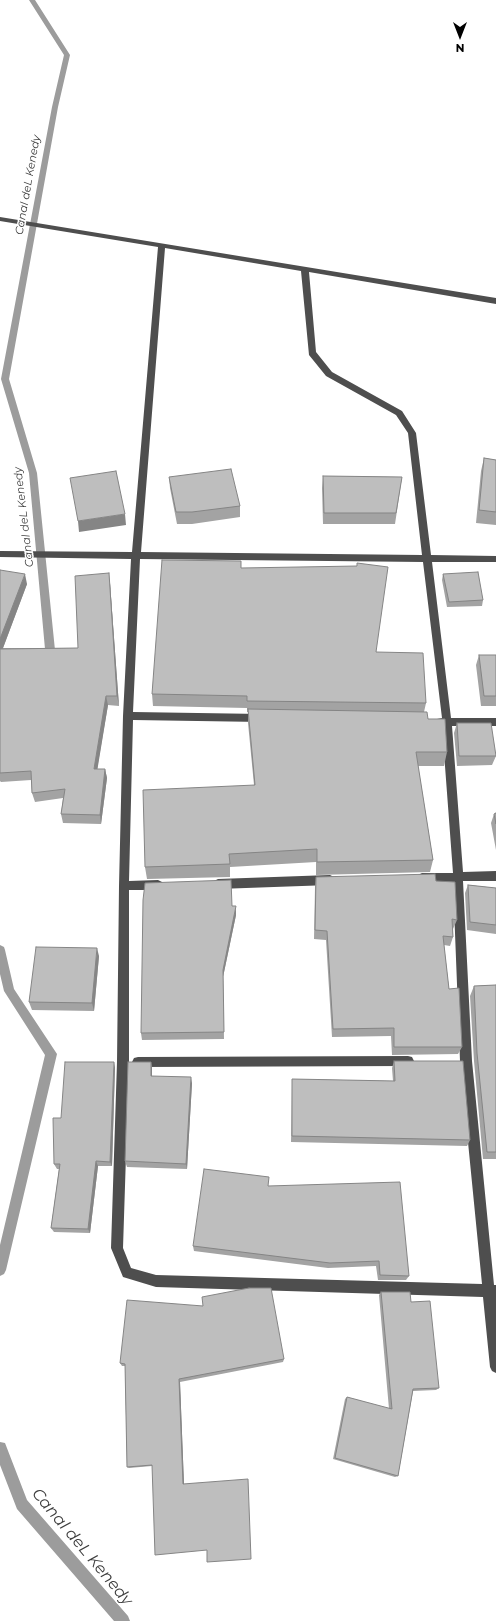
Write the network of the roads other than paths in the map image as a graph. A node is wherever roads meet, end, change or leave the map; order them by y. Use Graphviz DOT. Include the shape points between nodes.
graph roads {
  1 [pos="0,219"];
  2 [pos="162,245"];
  3 [pos="305,269"];
  4 [pos="496,301"];
  5 [pos="0,554"];
  6 [pos="136,554"];
  7 [pos="428,558"];
  8 [pos="496,559"];
  9 [pos="128,716"];
  10 [pos="272,718"];
  11 [pos="431,721"];
  12 [pos="446,722"];
  13 [pos="496,722"];
  14 [pos="458,876"];
  15 [pos="496,876"];
  16 [pos="410,878"];
  17 [pos="339,880"];
  18 [pos="212,884"];
  19 [pos="172,885"];
  20 [pos="124,886"];
  21 [pos="418,1061"];
  22 [pos="123,1062"];
  23 [pos="493,1291"];
  24 [pos="496,1367"];
  1 -- 2 [label="street"];
  2 -- 3 [label="street"];
  2 -- 6 [label="street"];
  3 -- 4 [label="street"];
  3 -- 7 [label="street" via="312,353 329,374 399,413 412,433"];
  5 -- 6 [label="street"];
  6 -- 7 [label="street"];
  6 -- 9 [label="street"];
  7 -- 8 [label="street"];
  7 -- 12 [label="street"];
  9 -- 10 [label="street"];
  9 -- 20 [label="street"];
  11 -- 12 [label="street"];
  12 -- 13 [label="street"];
  12 -- 14 [label="street"];
  14 -- 15 [label="street"];
  14 -- 16 [label="street"];
  14 -- 23 [label="street" via="462,1061"];
  17 -- 18 [label="street"];
  19 -- 20 [label="street"];
  20 -- 22 [label="street"];
  21 -- 22 [label="street"];
  22 -- 23 [label="street" via="116,1248 127,1273 156,1281"];
  23 -- 24 [label="street"];
}
